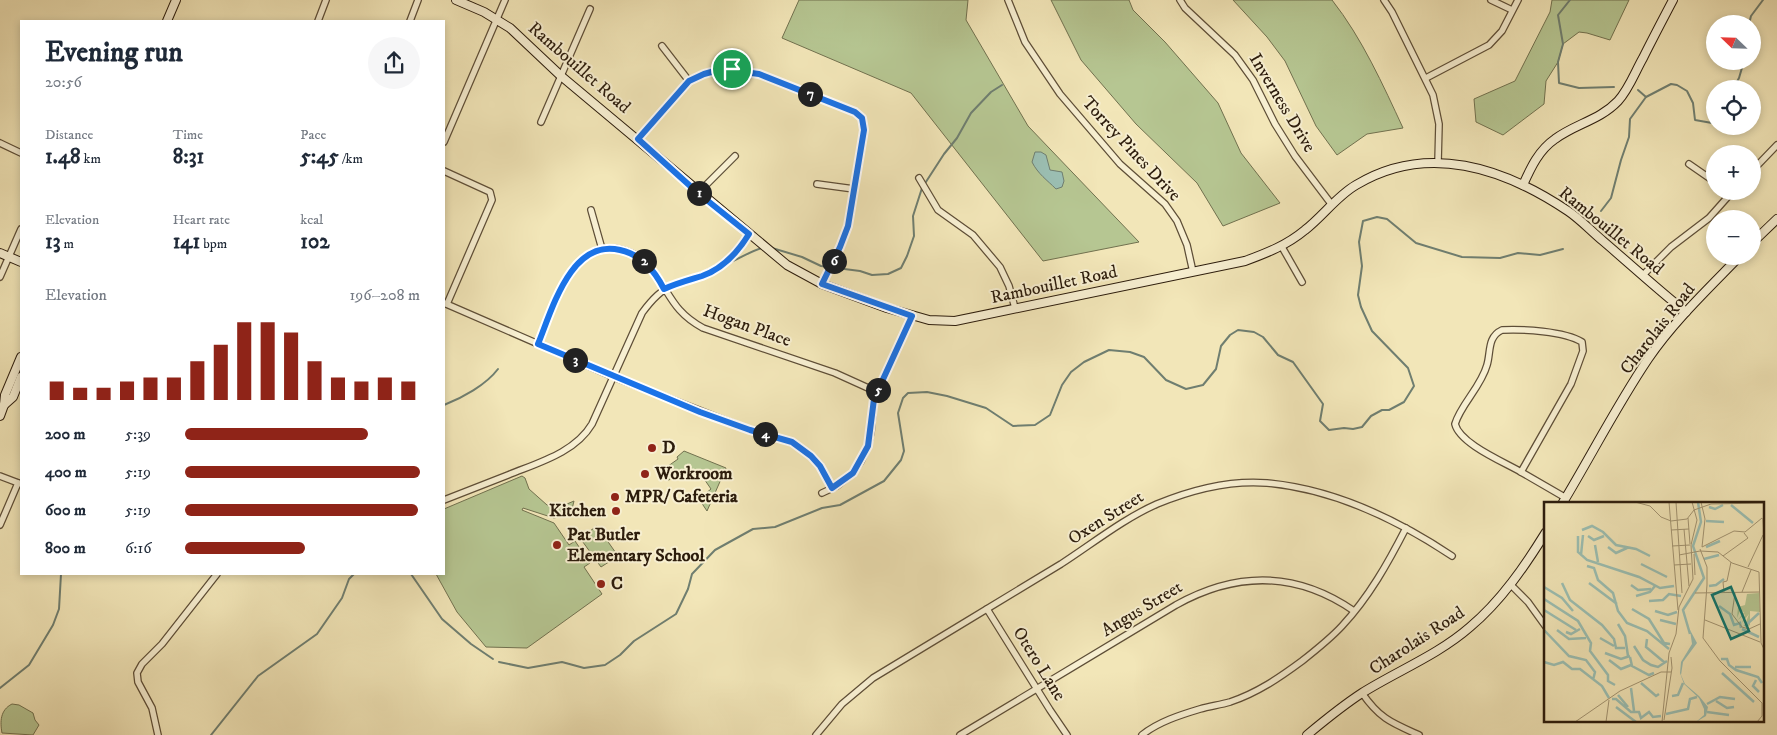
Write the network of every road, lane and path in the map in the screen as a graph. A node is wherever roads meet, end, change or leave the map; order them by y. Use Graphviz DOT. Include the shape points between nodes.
graph roads {
  1 [pos="176,0"];
  2 [pos="326,0"];
  3 [pos="418,0"];
  4 [pos="456,0"];
  5 [pos="505,0"];
  6 [pos="1008,0"];
  7 [pos="1180,0"];
  8 [pos="1384,0"];
  9 [pos="1491,0"];
  10 [pos="1518,0"];
  11 [pos="1673,0"];
  12 [pos="590,9"];
  13 [pos="1512,10"];
  14 [pos="167,20"];
  15 [pos="318,20"];
  16 [pos="410,20"];
  17 [pos="497,20"];
  18 [pos="662,46"];
  19 [pos="561,76"];
  20 [pos="1426,78"];
  21 [pos="689,81"];
  22 [pos="541,122"];
  23 [pos="638,139"];
  24 [pos="445,140"];
  25 [pos="0,143"];
  26 [pos="1777,145"];
  27 [pos="20,153"];
  28 [pos="735,156"];
  29 [pos="1438,162"];
  30 [pos="1761,162"];
  31 [pos="1689,164"];
  32 [pos="445,171"];
  33 [pos="1706,176"];
  34 [pos="919,178"];
  35 [pos="817,184"];
  36 [pos="1523,185"];
  37 [pos="854,189"];
  38 [pos="698,193"];
  39 [pos="1723,200"];
  40 [pos="1332,205"];
  41 [pos="591,210"];
  42 [pos="1777,219"];
  43 [pos="20,231"];
  44 [pos="749,234"];
  45 [pos="1761,235"];
  46 [pos="1282,247"];
  47 [pos="602,249"];
  48 [pos="0,253"];
  49 [pos="9,256"];
  50 [pos="20,262"];
  51 [pos="1731,265"];
  52 [pos="1193,272"];
  53 [pos="1643,275"];
  54 [pos="0,277"];
  55 [pos="1302,282"];
  56 [pos="822,284"];
  57 [pos="664,289"];
  58 [pos="446,303"];
  59 [pos="1015,308"];
  60 [pos="1686,312"];
  61 [pos="912,316"];
  62 [pos="538,344"];
  63 [pos="20,358"];
  64 [pos="614,377"];
  65 [pos="20,380"];
  66 [pos="877,392"];
  67 [pos="4,405"];
  68 [pos="0,416"];
  69 [pos="1521,472"];
  70 [pos="0,476"];
  71 [pos="19,484"];
  72 [pos="832,488"];
  73 [pos="822,493"];
  74 [pos="445,500"];
  75 [pos="1564,501"];
  76 [pos="0,525"];
  77 [pos="1406,528"];
  78 [pos="1544,535"];
  79 [pos="1452,556"];
  80 [pos="216,575"];
  81 [pos="1510,584"];
  82 [pos="987,609"];
  83 [pos="1354,611"];
  84 [pos="1544,624"];
  85 [pos="1037,690"];
  86 [pos="1362,693"];
  87 [pos="1145,734"];
  88 [pos="158,735"];
  89 [pos="816,735"];
  90 [pos="960,735"];
  91 [pos="1067,735"];
  92 [pos="1307,735"];
  93 [pos="1419,735"];
  1 -- 14 [label="street"];
  2 -- 15 [label="street"];
  3 -- 16 [label="street"];
  4 -- 17 [label="street, Rambouillet Road"];
  5 -- 17 [label="street"];
  6 -- 52 [label="street, Torrey Pines Drive" via="1025,42 1060,94 1120,164 1165,204 1177,221"];
  7 -- 40 [label="street, Inverness Drive" via="1235,55 1253,80 1295,156"];
  8 -- 20 [label="street"];
  9 -- 13 [label="street"];
  10 -- 13 [label="street"];
  11 -- 36 [label="street" via="1619,99 1604,112 1547,146"];
  12 -- 19 [label="street"];
  13 -- 20 [label="street" via="1502,31 1489,45"];
  17 -- 19 [label="street, Rambouillet Road" via="510,28"];
  17 -- 24 [label="street"];
  18 -- 21 [label="street"];
  19 -- 22 [label="street"];
  19 -- 23 [label="street, Rambouillet Road"];
  20 -- 29 [label="street" via="1438,113"];
  21 -- 23 [label="street"];
  21 -- 37 [label="street" via="722,69 746,71 855,112 862,118 864,130"];
  23 -- 38 [label="street, Rambouillet Road"];
  25 -- 27 [label="street"];
  26 -- 30 [label="street"];
  28 -- 38 [label="street"];
  29 -- 36 [label="street, Rambouillet Road" via="1477,167"];
  29 -- 40 [label="street, Rambouillet Road" via="1394,168 1355,185"];
  31 -- 33 [label="street"];
  32 -- 58 [label="street" via="490,192 492,200"];
  34 -- 59 [label="street" via="938,210 973,235 1000,267"];
  35 -- 37 [label="street"];
  36 -- 53 [label="street, Rambouillet Road" via="1569,212"];
  37 -- 56 [label="street" via="848,226"];
  38 -- 44 [label="street, Rambouillet Road"];
  39 -- 53 [label="street" via="1709,218 1671,247"];
  40 -- 46 [label="street, Rambouillet Road"];
  41 -- 47 [label="street"];
  42 -- 45 [label="street"];
  43 -- 49 [label="street"];
  44 -- 56 [label="street, Rambouillet Road" via="787,265"];
  44 -- 57 [label="street" via="726,262 712,272"];
  46 -- 52 [label="street, Rambouillet Road" via="1245,261"];
  46 -- 55 [label="street"];
  47 -- 57 [label="street, Hogan Place" via="613,248 642,259"];
  47 -- 62 [label="street" via="590,254 574,268 562,286"];
  48 -- 49 [label="street"];
  49 -- 50 [label="street"];
  49 -- 54 [label="street"];
  51 -- 60 [label="street, Charolais Road"];
  52 -- 59 [label="street, Rambouillet Road"];
  53 -- 60 [label="street, Rambouillet Road"];
  56 -- 61 [label="street, Rambouillet Road"];
  57 -- 64 [label="street" via="642,313"];
  57 -- 66 [label="street, Hogan Place" via="682,314 703,328 835,373"];
  58 -- 62 [label="street"];
  59 -- 61 [label="street, Rambouillet Road" via="955,321"];
  60 -- 75 [label="street, Charolais Road" via="1649,358"];
  61 -- 66 [label="street"];
  62 -- 64 [label="street"];
  63 -- 67 [label="street"];
  64 -- 72 [label="street" via="750,430 792,442 820,466"];
  64 -- 74 [label="street" via="592,424 577,442 551,457"];
  65 -- 67 [label="street" via="13,397"];
  66 -- 72 [label="street" via="868,446 853,473"];
  67 -- 68 [label="street"];
  69 -- 69 [label="street" via="1471,444 1459,434 1456,419 1487,366 1490,342 1495,333 1510,330 1573,337 1582,342 1583,351 1571,384"];
  69 -- 75 [label="street"];
  70 -- 71 [label="street"];
  71 -- 76 [label="street"];
  72 -- 73 [label="street"];
  77 -- 79 [label="street, Oxen Street"];
  77 -- 82 [label="street, Oxen Street" via="1340,500 1297,488 1266,483 1202,488 1132,517"];
  77 -- 83 [label="street" via="1381,574"];
  78 -- 81 [label="street, Charolais Road"];
  80 -- 88 [label="street" via="137,672 138,682 152,708"];
  81 -- 84 [label="street"];
  81 -- 86 [label="street, Charolais Road" via="1469,628 1427,657"];
  82 -- 85 [label="street, Otero Lane"];
  82 -- 89 [label="street, Oxen Street" via="873,678 842,704"];
  83 -- 85 [label="street, Angus Street" via="1329,596 1297,585 1260,580 1218,586 1176,605"];
  83 -- 87 [label="street" via="1328,640 1262,689 1171,719"];
  85 -- 90 [label="street, Angus Street"];
  85 -- 91 [label="street, Otero Lane"];
  86 -- 92 [label="street, Charolais Road"];
  86 -- 93 [label="street" via="1389,722"];
}
